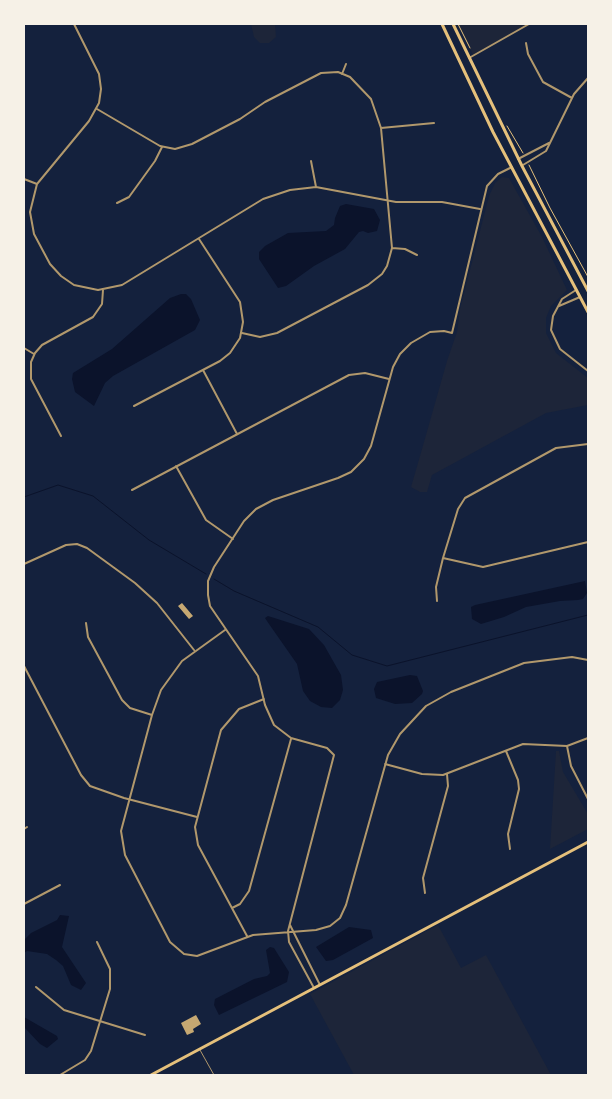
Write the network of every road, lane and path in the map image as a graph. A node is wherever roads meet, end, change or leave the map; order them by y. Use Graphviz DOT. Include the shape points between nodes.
graph roads {
  1 [pos="74,24"];
  2 [pos="442,24"];
  3 [pos="453,24"];
  4 [pos="458,24"];
  5 [pos="529,24"];
  6 [pos="526,43"];
  7 [pos="473,55"];
  8 [pos="469,58"];
  9 [pos="346,64"];
  10 [pos="342,74"];
  11 [pos="588,78"];
  12 [pos="572,98"];
  13 [pos="97,109"];
  14 [pos="505,121"];
  15 [pos="434,123"];
  16 [pos="381,128"];
  17 [pos="549,143"];
  18 [pos="162,147"];
  19 [pos="521,149"];
  20 [pos="518,159"];
  21 [pos="312,161"];
  22 [pos="512,166"];
  23 [pos="522,166"];
  24 [pos="531,168"];
  25 [pos="24,179"];
  26 [pos="37,184"];
  27 [pos="316,187"];
  28 [pos="387,201"];
  29 [pos="117,203"];
  30 [pos="480,209"];
  31 [pos="199,238"];
  32 [pos="392,248"];
  33 [pos="417,255"];
  34 [pos="588,277"];
  35 [pos="587,285"];
  36 [pos="103,290"];
  37 [pos="576,290"];
  38 [pos="588,291"];
  39 [pos="580,296"];
  40 [pos="559,306"];
  41 [pos="588,312"];
  42 [pos="242,334"];
  43 [pos="24,348"];
  44 [pos="34,354"];
  45 [pos="203,370"];
  46 [pos="588,371"];
  47 [pos="389,379"];
  48 [pos="134,406"];
  49 [pos="237,434"];
  50 [pos="61,436"];
  51 [pos="588,444"];
  52 [pos="176,466"];
  53 [pos="132,490"];
  54 [pos="233,540"];
  55 [pos="588,542"];
  56 [pos="443,558"];
  57 [pos="24,564"];
  58 [pos="437,602"];
  59 [pos="86,622"];
  60 [pos="225,630"];
  61 [pos="195,650"];
  62 [pos="588,660"];
  63 [pos="24,666"];
  64 [pos="264,700"];
  65 [pos="152,715"];
  66 [pos="291,738"];
  67 [pos="588,738"];
  68 [pos="567,746"];
  69 [pos="506,751"];
  70 [pos="385,764"];
  71 [pos="447,774"];
  72 [pos="130,799"];
  73 [pos="588,799"];
  74 [pos="197,817"];
  75 [pos="28,827"];
  76 [pos="24,829"];
  77 [pos="588,842"];
  78 [pos="510,848"];
  79 [pos="60,885"];
  80 [pos="425,893"];
  81 [pos="24,904"];
  82 [pos="232,908"];
  83 [pos="290,931"];
  84 [pos="247,936"];
  85 [pos="97,942"];
  86 [pos="320,984"];
  87 [pos="36,987"];
  88 [pos="314,988"];
  89 [pos="100,1022"];
  90 [pos="146,1034"];
  91 [pos="200,1049"];
  92 [pos="60,1075"];
  93 [pos="151,1075"];
  94 [pos="214,1075"];
  1 -- 13 [label="street" via="100,74"];
  2 -- 22 [label="main road"];
  3 -- 8 [label="main road"];
  4 -- 7 [label="path"];
  5 -- 7 [label="street"];
  6 -- 12 [label="street" via="528,54 543,82"];
  7 -- 8 [label="street"];
  8 -- 20 [label="main road"];
  9 -- 10 [label="street"];
  10 -- 16 [label="street" via="355,81 371,99"];
  10 -- 18 [label="street" via="318,74 192,144 175,149"];
  11 -- 12 [label="street"];
  12 -- 17 [label="street"];
  13 -- 18 [label="street"];
  13 -- 26 [label="street"];
  14 -- 19 [label="path"];
  15 -- 16 [label="street"];
  16 -- 28 [label="street"];
  17 -- 20 [label="street"];
  17 -- 23 [label="street" via="540,156"];
  18 -- 29 [label="street" via="155,162 128,197"];
  20 -- 23 [label="main road"];
  21 -- 27 [label="street"];
  22 -- 30 [label="street" via="492,179"];
  22 -- 37 [label="main road"];
  23 -- 35 [label="main road"];
  24 -- 34 [label="path"];
  25 -- 26 [label="street"];
  26 -- 36 [label="street" via="31,204 31,224 50,264 74,285"];
  27 -- 28 [label="street"];
  27 -- 31 [label="street" via="270,196"];
  28 -- 30 [label="street" via="442,202"];
  28 -- 32 [label="street"];
  30 -- 47 [label="street" via="468,275 452,333 437,330 411,343 394,363"];
  31 -- 36 [label="street" via="126,282"];
  31 -- 42 [label="street" via="240,302"];
  32 -- 33 [label="street"];
  32 -- 42 [label="street" via="382,274 368,285 277,333 260,337"];
  35 -- 38 [label="main road"];
  36 -- 44 [label="street" via="102,304 93,317 45,343"];
  37 -- 39 [label="main road"];
  37 -- 40 [label="street" via="562,299"];
  39 -- 40 [label="street"];
  39 -- 41 [label="main road"];
  40 -- 46 [label="street" via="551,322 553,338 563,352"];
  42 -- 45 [label="street" via="230,353"];
  43 -- 44 [label="street"];
  44 -- 50 [label="street" via="30,365 31,379"];
  45 -- 48 [label="street"];
  45 -- 49 [label="street"];
  47 -- 49 [label="street" via="354,373"];
  47 -- 54 [label="street" via="371,446 360,464 338,478 259,507 244,521"];
  49 -- 52 [label="street"];
  51 -- 56 [label="street" via="556,448 471,493 458,509"];
  52 -- 53 [label="street"];
  52 -- 54 [label="street" via="206,520"];
  54 -- 60 [label="street" via="214,567 207,587 210,606"];
  55 -- 56 [label="street" via="484,567"];
  56 -- 58 [label="street" via="436,587"];
  57 -- 61 [label="street" via="62,546 74,544 87,548 157,602"];
  59 -- 65 [label="street" via="88,637 122,700 130,708"];
  60 -- 61 [label="street"];
  60 -- 64 [label="street" via="258,676"];
  61 -- 65 [label="street" via="166,682"];
  62 -- 70 [label="street" via="572,657 524,663 442,697 426,706 408,724 392,746"];
  63 -- 72 [label="street" via="85,780 95,789"];
  64 -- 66 [label="street" via="274,725"];
  64 -- 74 [label="street" via="245,706 225,725"];
  65 -- 72 [label="street"];
  66 -- 82 [label="street" via="248,891 240,904"];
  66 -- 83 [label="street" via="333,752 334,762"];
  67 -- 68 [label="street"];
  68 -- 69 [label="street" via="528,744"];
  68 -- 73 [label="street" via="571,766"];
  69 -- 71 [label="street"];
  69 -- 78 [label="street" via="519,789 508,834"];
  70 -- 71 [label="street" via="422,774"];
  70 -- 83 [label="street" via="343,913 336,922 323,929"];
  71 -- 80 [label="street" via="448,786 423,878"];
  72 -- 74 [label="street"];
  72 -- 84 [label="street" via="121,831 122,848 170,942 184,954 197,956"];
  74 -- 82 [label="street" via="198,845"];
  75 -- 76 [label="street"];
  77 -- 86 [label="main road"];
  79 -- 81 [label="street"];
  82 -- 84 [label="street"];
  83 -- 84 [label="street"];
  83 -- 86 [label="street"];
  83 -- 88 [label="street" via="289,942"];
  85 -- 89 [label="street" via="107,959 112,978"];
  86 -- 88 [label="main road"];
  87 -- 89 [label="street" via="64,1010"];
  88 -- 91 [label="main road"];
  89 -- 90 [label="street"];
  89 -- 92 [label="street" via="85,1060"];
  91 -- 93 [label="main road"];
  91 -- 94 [label="lane"];
}
